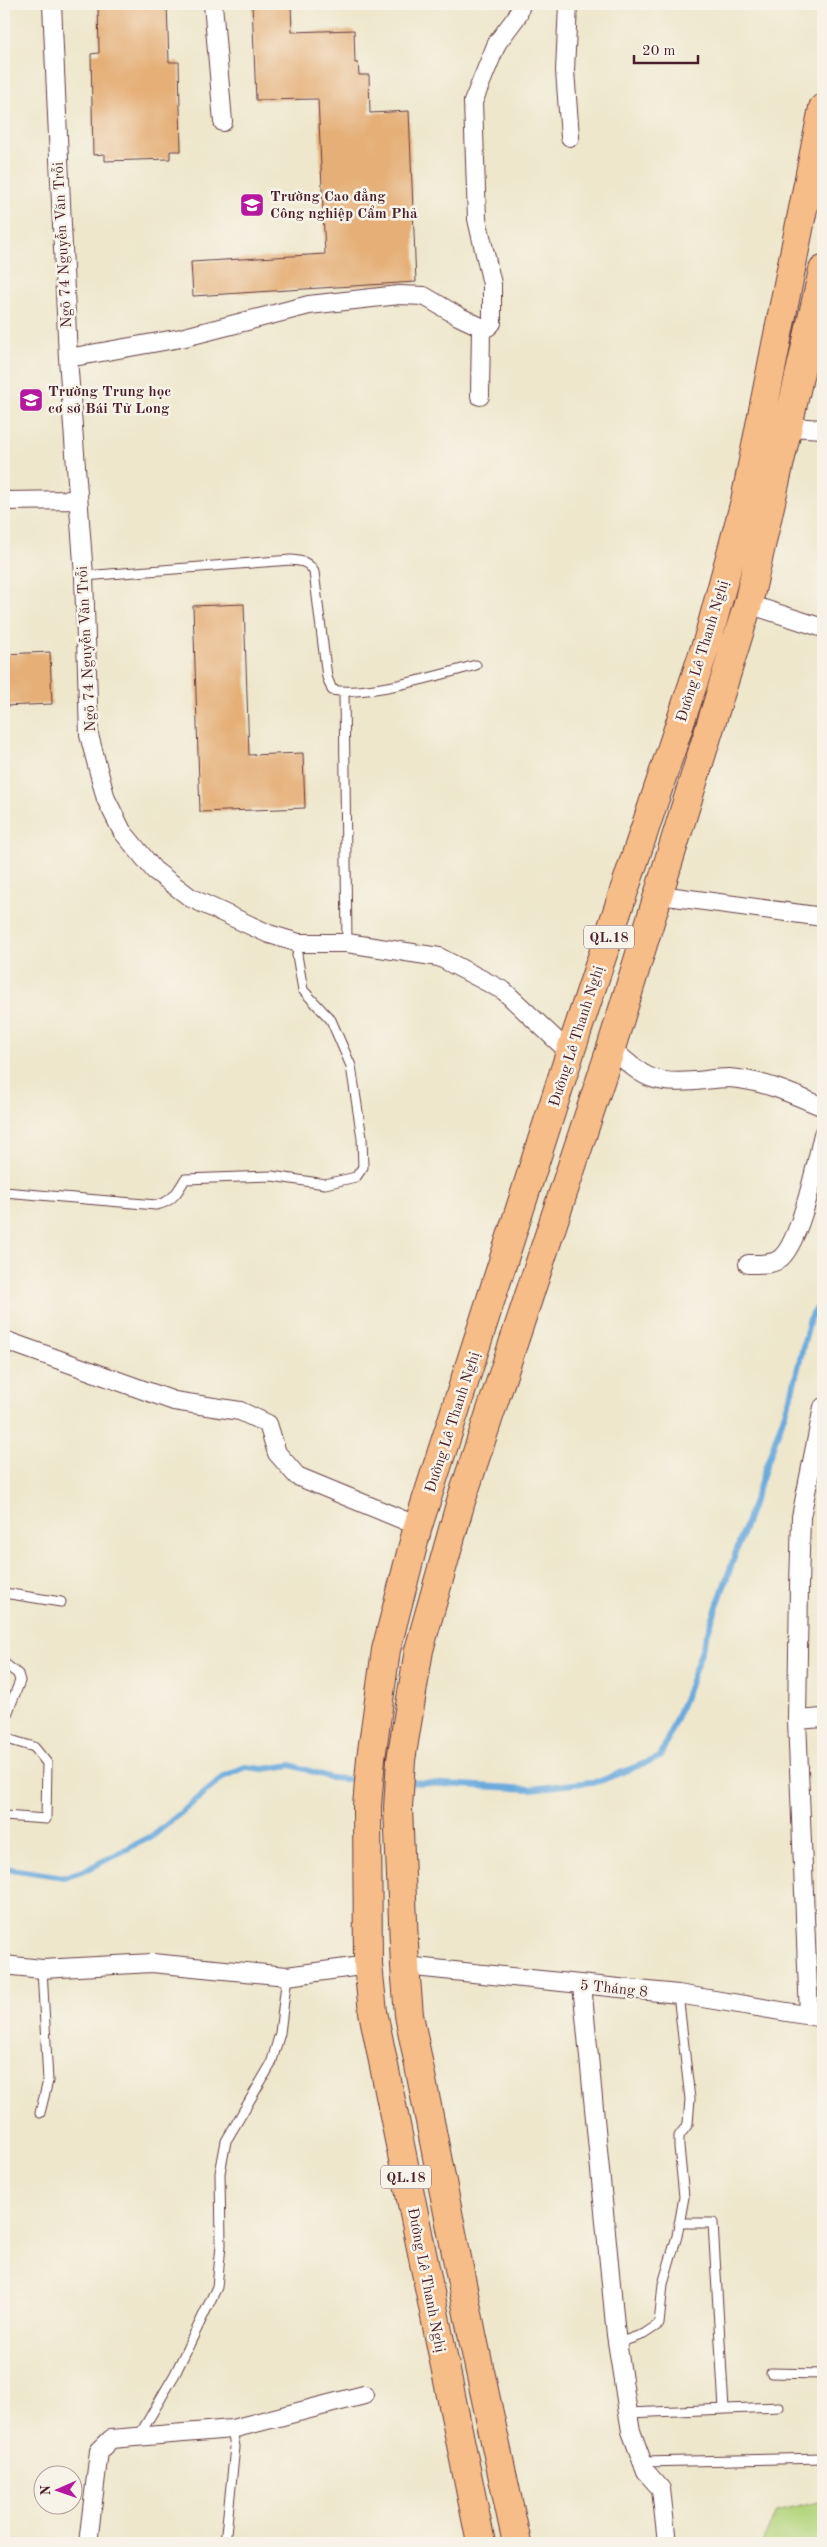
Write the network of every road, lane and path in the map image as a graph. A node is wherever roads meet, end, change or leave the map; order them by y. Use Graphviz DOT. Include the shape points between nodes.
graph roads {
  1 [pos="52,4"];
  2 [pos="213,4"];
  3 [pos="521,4"];
  4 [pos="568,4"];
  5 [pos="823,108"];
  6 [pos="223,122"];
  7 [pos="570,137"];
  8 [pos="823,270"];
  9 [pos="481,327"];
  10 [pos="68,358"];
  11 [pos="480,396"];
  12 [pos="790,427"];
  13 [pos="823,429"];
  14 [pos="77,500"];
  15 [pos="4,501"];
  16 [pos="84,576"];
  17 [pos="748,604"];
  18 [pos="823,628"];
  19 [pos="476,665"];
  20 [pos="344,692"];
  21 [pos="660,895"];
  22 [pos="823,916"];
  23 [pos="299,943"];
  24 [pos="347,943"];
  25 [pos="610,1048"];
  26 [pos="570,1053"];
  27 [pos="823,1107"];
  28 [pos="823,1134"];
  29 [pos="4,1192"];
  30 [pos="748,1264"];
  31 [pos="484,1323"];
  32 [pos="517,1335"];
  33 [pos="4,1340"];
  34 [pos="823,1408"];
  35 [pos="418,1526"];
  36 [pos="4,1593"];
  37 [pos="61,1602"];
  38 [pos="4,1663"];
  39 [pos="823,1718"];
  40 [pos="797,1720"];
  41 [pos="4,1722"];
  42 [pos="4,1738"];
  43 [pos="4,1816"];
  44 [pos="4,1965"];
  45 [pos="368,1965"];
  46 [pos="404,1966"];
  47 [pos="42,1968"];
  48 [pos="287,1976"];
  49 [pos="582,1985"];
  50 [pos="678,1994"];
  51 [pos="816,2017"];
  52 [pos="40,2113"];
  53 [pos="679,2223"];
  54 [pos="473,2339"];
  55 [pos="618,2343"];
  56 [pos="440,2347"];
  57 [pos="771,2373"];
  58 [pos="823,2374"];
  59 [pos="364,2396"];
  60 [pos="779,2407"];
  61 [pos="724,2409"];
  62 [pos="628,2413"];
  63 [pos="232,2429"];
  64 [pos="139,2436"];
  65 [pos="823,2458"];
  66 [pos="642,2462"];
  67 [pos="88,2543"];
  68 [pos="225,2543"];
  69 [pos="482,2543"];
  70 [pos="516,2543"];
  71 [pos="667,2543"];
  1 -- 10 [label="street, Ngõ 74 Nguyễn Văn Trỗi"];
  2 -- 6 [label="street"];
  3 -- 9 [label="street" via="518,15 497,44 473,102 478,219 494,306 492,323"];
  4 -- 7 [label="street" via="565,71"];
  5 -- 26 [label="highway, Đường Lê Thanh Nghị / QL.18" via="745,501 708,639"];
  8 -- 12 [label="highway, Đường Lê Thanh Nghị / QL.18"];
  9 -- 10 [label="street" via="424,296 399,295 309,305 181,338"];
  9 -- 11 [label="street"];
  10 -- 14 [label="street, Ngõ 74 Nguyễn Văn Trỗi"];
  12 -- 13 [label="street"];
  12 -- 17 [label="highway, Đường Lê Thanh Nghị / QL.18"];
  14 -- 15 [label="street"];
  14 -- 16 [label="street, Ngõ 74 Nguyễn Văn Trỗi"];
  16 -- 20 [label="lane" via="291,560 310,565 314,572 326,677 332,690"];
  16 -- 23 [label="street, Ngõ 74 Nguyễn Văn Trỗi" via="89,735 106,798 122,831 154,870 191,898 269,934"];
  17 -- 18 [label="street"];
  17 -- 21 [label="highway, Đường Lê Thanh Nghị / QL.18"];
  19 -- 20 [label="lane" via="405,683"];
  20 -- 24 [label="lane"];
  21 -- 22 [label="street"];
  21 -- 25 [label="highway, Đường Lê Thanh Nghị / QL.18"];
  23 -- 24 [label="street, Ngõ 74 Nguyễn Văn Trỗi"];
  23 -- 29 [label="lane" via="297,955 304,990 331,1020 351,1066 362,1138 363,1166 356,1177 325,1184 272,1176 185,1179 173,1198 156,1205"];
  24 -- 26 [label="street, Ngõ 74 Nguyễn Văn Trỗi" via="439,957 504,991"];
  25 -- 27 [label="street" via="641,1074 658,1082 729,1078 781,1089"];
  25 -- 32 [label="highway, Đường Lê Thanh Nghị / QL.18"];
  26 -- 31 [label="highway, Đường Lê Thanh Nghị / QL.18"];
  28 -- 30 [label="street" via="797,1232 789,1249 771,1263"];
  31 -- 32 [label="highway"];
  31 -- 35 [label="highway, Đường Lê Thanh Nghị / QL.18"];
  32 -- 46 [label="highway, Đường Lê Thanh Nghị / QL.18" via="460,1501 422,1641 401,1760 398,1808"];
  33 -- 35 [label="street" via="174,1401 240,1412 268,1424 276,1453 297,1476"];
  34 -- 40 [label="street" via="801,1517"];
  35 -- 45 [label="highway, Đường Lê Thanh Nghị / QL.18" via="386,1650 371,1758 367,1806"];
  36 -- 37 [label="lane"];
  38 -- 41 [label="lane" via="18,1674 20,1681"];
  39 -- 40 [label="street"];
  40 -- 51 [label="street"];
  42 -- 43 [label="lane" via="34,1747 47,1763 46,1819"];
  44 -- 47 [label="street"];
  45 -- 48 [label="street"];
  45 -- 56 [label="highway, Đường Lê Thanh Nghị / QL.18" via="373,2012"];
  46 -- 49 [label="street, 5 Tháng 8"];
  46 -- 54 [label="highway, QL.18" via="409,2015"];
  47 -- 48 [label="street" via="152,1963"];
  47 -- 52 [label="lane" via="48,2081"];
  48 -- 64 [label="lane" via="280,2033 270,2064 226,2141 220,2173 221,2245 217,2287 175,2374"];
  49 -- 50 [label="street, 5 Tháng 8"];
  49 -- 55 [label="street"];
  50 -- 51 [label="street, 5 Tháng 8"];
  50 -- 53 [label="lane" via="690,2099 688,2124 679,2136 684,2197"];
  53 -- 55 [label="lane" via="663,2284 659,2324 644,2334"];
  53 -- 61 [label="lane" via="713,2223"];
  54 -- 56 [label="highway"];
  54 -- 70 [label="highway, QL.18"];
  55 -- 62 [label="street"];
  56 -- 69 [label="highway, Đường Lê Thanh Nghị / QL.18"];
  57 -- 58 [label="lane"];
  59 -- 63 [label="street"];
  60 -- 61 [label="lane"];
  61 -- 62 [label="lane"];
  62 -- 66 [label="street"];
  63 -- 64 [label="street"];
  63 -- 68 [label="lane" via="236,2447"];
  64 -- 67 [label="street" via="111,2439 99,2452"];
  65 -- 66 [label="lane"];
  66 -- 71 [label="street" via="661,2489"];
}
